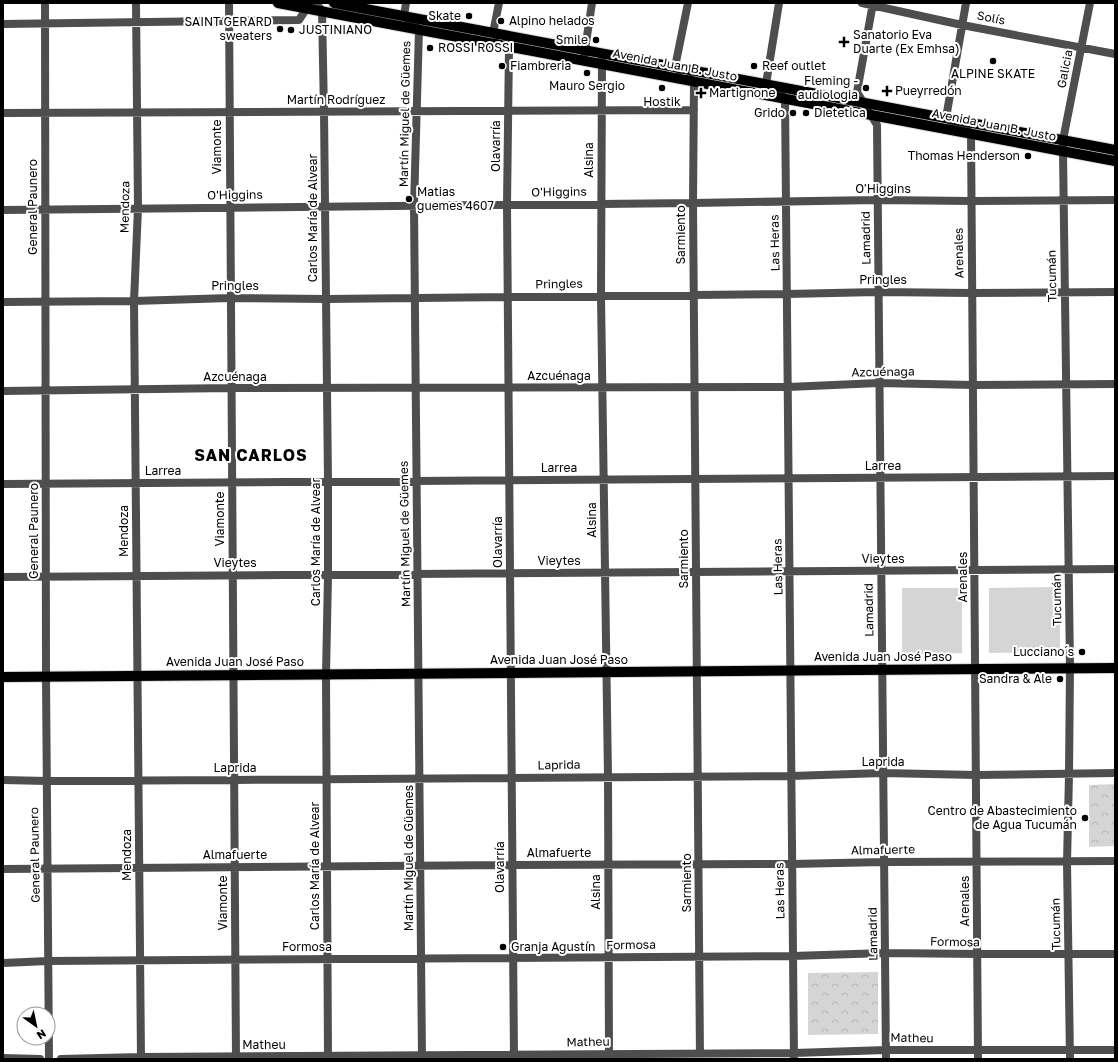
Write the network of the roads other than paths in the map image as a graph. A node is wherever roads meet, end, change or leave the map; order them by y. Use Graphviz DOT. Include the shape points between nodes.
graph roads {
  1 [pos="45,3"];
  2 [pos="136,3"];
  3 [pos="229,3"];
  4 [pos="278,3"];
  5 [pos="334,3"];
  6 [pos="406,3"];
  7 [pos="499,3"];
  8 [pos="592,3"];
  9 [pos="688,3"];
  10 [pos="779,3"];
  11 [pos="862,3"];
  12 [pos="966,3"];
  13 [pos="1090,3"];
  14 [pos="873,4"];
  15 [pos="314,6"];
  16 [pos="404,16"];
  17 [pos="228,21"];
  18 [pos="137,23"];
  19 [pos="3,24"];
  20 [pos="45,24"];
  21 [pos="962,25"];
  22 [pos="419,29"];
  23 [pos="493,33"];
  24 [pos="509,46"];
  25 [pos="1082,48"];
  26 [pos="585,50"];
  27 [pos="1115,54"];
  28 [pos="602,59"];
  29 [pos="584,61"];
  30 [pos="675,67"];
  31 [pos="694,81"];
  32 [pos="766,84"];
  33 [pos="785,98"];
  34 [pos="864,103"];
  35 [pos="694,110"];
  36 [pos="601,111"];
  37 [pos="136,112"];
  38 [pos="229,112"];
  39 [pos="324,112"];
  40 [pos="417,112"];
  41 [pos="508,112"];
  42 [pos="3,113"];
  43 [pos="45,113"];
  44 [pos="946,113"];
  45 [pos="870,114"];
  46 [pos="971,134"];
  47 [pos="1063,140"];
  48 [pos="1115,150"];
  49 [pos="1063,151"];
  50 [pos="1115,161"];
  51 [pos="877,200"];
  52 [pos="1063,200"];
  53 [pos="1115,200"];
  54 [pos="971,201"];
  55 [pos="786,202"];
  56 [pos="601,203"];
  57 [pos="693,203"];
  58 [pos="507,205"];
  59 [pos="325,206"];
  60 [pos="414,206"];
  61 [pos="138,208"];
  62 [pos="230,208"];
  63 [pos="45,209"];
  64 [pos="3,210"];
  65 [pos="878,292"];
  66 [pos="1064,292"];
  67 [pos="1115,292"];
  68 [pos="972,293"];
  69 [pos="787,294"];
  70 [pos="694,295"];
  71 [pos="601,296"];
  72 [pos="508,297"];
  73 [pos="230,298"];
  74 [pos="415,298"];
  75 [pos="326,299"];
  76 [pos="134,301"];
  77 [pos="3,302"];
  78 [pos="45,302"];
  79 [pos="879,383"];
  80 [pos="1066,384"];
  81 [pos="1115,384"];
  82 [pos="973,385"];
  83 [pos="695,387"];
  84 [pos="788,387"];
  85 [pos="231,388"];
  86 [pos="416,388"];
  87 [pos="509,388"];
  88 [pos="602,388"];
  89 [pos="327,389"];
  90 [pos="45,390"];
  91 [pos="135,390"];
  92 [pos="3,391"];
  93 [pos="1115,476"];
  94 [pos="974,477"];
  95 [pos="1068,477"];
  96 [pos="789,478"];
  97 [pos="881,478"];
  98 [pos="696,479"];
  99 [pos="510,480"];
  100 [pos="604,480"];
  101 [pos="417,481"];
  102 [pos="232,482"];
  103 [pos="328,482"];
  104 [pos="136,483"];
  105 [pos="3,484"];
  106 [pos="45,484"];
  107 [pos="1068,569"];
  108 [pos="1115,569"];
  109 [pos="974,570"];
  110 [pos="790,571"];
  111 [pos="881,571"];
  112 [pos="696,572"];
  113 [pos="510,573"];
  114 [pos="604,573"];
  115 [pos="418,574"];
  116 [pos="232,575"];
  117 [pos="328,575"];
  118 [pos="136,576"];
  119 [pos="3,577"];
  120 [pos="46,577"];
  121 [pos="1070,668"];
  122 [pos="1115,668"];
  123 [pos="976,669"];
  124 [pos="882,670"];
  125 [pos="790,671"];
  126 [pos="606,672"];
  127 [pos="697,672"];
  128 [pos="511,673"];
  129 [pos="419,674"];
  130 [pos="233,675"];
  131 [pos="326,675"];
  132 [pos="137,676"];
  133 [pos="3,677"];
  134 [pos="46,677"];
  135 [pos="883,773"];
  136 [pos="1115,773"];
  137 [pos="1069,774"];
  138 [pos="976,775"];
  139 [pos="698,776"];
  140 [pos="792,776"];
  141 [pos="608,777"];
  142 [pos="420,778"];
  143 [pos="512,778"];
  144 [pos="326,779"];
  145 [pos="3,780"];
  146 [pos="234,780"];
  147 [pos="47,781"];
  148 [pos="138,781"];
  149 [pos="1115,861"];
  150 [pos="884,862"];
  151 [pos="977,862"];
  152 [pos="1067,862"];
  153 [pos="698,864"];
  154 [pos="792,864"];
  155 [pos="512,865"];
  156 [pos="608,865"];
  157 [pos="327,866"];
  158 [pos="421,866"];
  159 [pos="139,867"];
  160 [pos="234,867"];
  161 [pos="47,868"];
  162 [pos="3,869"];
  163 [pos="885,953"];
  164 [pos="978,954"];
  165 [pos="1068,954"];
  166 [pos="1115,954"];
  167 [pos="699,956"];
  168 [pos="793,956"];
  169 [pos="609,957"];
  170 [pos="421,958"];
  171 [pos="513,958"];
  172 [pos="328,959"];
  173 [pos="235,960"];
  174 [pos="48,961"];
  175 [pos="140,961"];
  176 [pos="3,963"];
  177 [pos="886,1050"];
  178 [pos="1115,1050"];
  179 [pos="978,1055"];
  180 [pos="1070,1055"];
  181 [pos="700,1056"];
  182 [pos="794,1056"];
  183 [pos="514,1057"];
  184 [pos="609,1057"];
  185 [pos="3,1058"];
  186 [pos="141,1058"];
  187 [pos="236,1058"];
  188 [pos="328,1058"];
  189 [pos="422,1058"];
  190 [pos="40,1059"];
  191 [pos="49,1059"];
  192 [pos="61,1059"];
  193 [pos="886,1059"];
  1 -- 20 [label="street, General Paunero"];
  2 -- 18 [label="street, Mendoza"];
  3 -- 17 [label="street, Viamonte"];
  4 -- 15 [label="main road, Avenida Juan B. Justo"];
  5 -- 16 [label="main road, Avenida Juan B. Justo"];
  6 -- 16 [label="street"];
  7 -- 23 [label="street"];
  8 -- 26 [label="street"];
  9 -- 30 [label="street"];
  10 -- 32 [label="street"];
  11 -- 14 [label="street, Solís"];
  12 -- 21 [label="street"];
  13 -- 25 [label="street, Galicia"];
  14 -- 21 [label="street, Solís"];
  14 -- 34 [label="street, Lamadrid" via="857,92"];
  15 -- 17 [label="street" via="300,20"];
  15 -- 22 [label="main road, Avenida Juan B. Justo"];
  15 -- 39 [label="street, Carlos María de Alvear"];
  16 -- 22 [label="street, Martín Miguel de Güemes"];
  16 -- 23 [label="main road, Avenida Juan B. Justo"];
  17 -- 18 [label="street"];
  17 -- 38 [label="street, Viamonte"];
  18 -- 20 [label="street"];
  18 -- 37 [label="street, Mendoza"];
  19 -- 20 [label="street"];
  20 -- 43 [label="street, General Paunero"];
  21 -- 25 [label="street, Solís"];
  21 -- 44 [label="street"];
  22 -- 24 [label="main road, Avenida Juan B. Justo"];
  22 -- 40 [label="street, Martín Miguel de Güemes"];
  23 -- 24 [label="street"];
  23 -- 26 [label="main road, Avenida Juan B. Justo"];
  24 -- 29 [label="main road, Avenida Juan B. Justo"];
  24 -- 41 [label="street, Olavarría"];
  25 -- 27 [label="street, Solís"];
  25 -- 47 [label="street, Galicia"];
  26 -- 28 [label="main road, Avenida Juan B. Justo"];
  26 -- 29 [label="street"];
  28 -- 29 [label="main road, Avenida Juan B. Justo"];
  28 -- 30 [label="main road, Avenida Juan B. Justo"];
  28 -- 31 [label="main road, Avenida Juan B. Justo"];
  28 -- 36 [label="street, Alsina"];
  30 -- 31 [label="street"];
  30 -- 32 [label="main road, Avenida Juan B. Justo"];
  31 -- 33 [label="main road, Avenida Juan B. Justo"];
  31 -- 35 [label="street, Sarmiento"];
  32 -- 33 [label="street"];
  32 -- 34 [label="main road, Avenida Juan B. Justo"];
  33 -- 45 [label="main road, Avenida Juan B. Justo"];
  33 -- 55 [label="street, Las Heras"];
  34 -- 44 [label="main road, Avenida Juan B. Justo"];
  34 -- 45 [label="street, Lamadrid"];
  35 -- 36 [label="street, Martín Rodríguez"];
  35 -- 57 [label="street, Sarmiento"];
  36 -- 41 [label="street, Martín Rodríguez"];
  36 -- 56 [label="street, Alsina"];
  37 -- 38 [label="street, Martín Rodríguez"];
  37 -- 43 [label="street, Martín Rodríguez"];
  37 -- 61 [label="street, Mendoza"];
  38 -- 39 [label="street, Martín Rodríguez"];
  38 -- 62 [label="street, Viamonte"];
  39 -- 40 [label="street, Martín Rodríguez"];
  39 -- 59 [label="street, Carlos María de Alvear"];
  40 -- 41 [label="street, Martín Rodríguez"];
  40 -- 60 [label="street, Martín Miguel de Güemes"];
  41 -- 58 [label="street, Olavarría"];
  42 -- 43 [label="street, Martín Rodríguez"];
  43 -- 63 [label="street, General Paunero"];
  44 -- 46 [label="street"];
  44 -- 47 [label="main road, Avenida Juan B. Justo"];
  45 -- 46 [label="main road, Avenida Juan B. Justo"];
  45 -- 51 [label="street, Lamadrid" via="877,125"];
  46 -- 49 [label="main road, Avenida Juan B. Justo"];
  46 -- 54 [label="street, Arenales"];
  47 -- 48 [label="main road, Avenida Juan B. Justo"];
  47 -- 49 [label="street, Tucumán"];
  49 -- 50 [label="main road, Avenida Juan B. Justo"];
  49 -- 52 [label="street, Tucumán"];
  51 -- 54 [label="street, O'Higgins"];
  51 -- 55 [label="street, O'Higgins"];
  51 -- 65 [label="street, Lamadrid"];
  52 -- 53 [label="street, O'Higgins"];
  52 -- 54 [label="street, O'Higgins"];
  52 -- 66 [label="street, Tucumán"];
  54 -- 68 [label="street, Arenales"];
  55 -- 57 [label="street, O'Higgins"];
  55 -- 69 [label="street, Las Heras"];
  56 -- 57 [label="street, O'Higgins"];
  56 -- 58 [label="street, O'Higgins"];
  56 -- 71 [label="street, Alsina"];
  57 -- 70 [label="street, Sarmiento"];
  58 -- 60 [label="street, O'Higgins"];
  58 -- 72 [label="street, Olavarría"];
  59 -- 60 [label="street, O'Higgins"];
  59 -- 62 [label="street, O'Higgins"];
  59 -- 75 [label="street, Carlos María de Alvear"];
  60 -- 74 [label="street, Martín Miguel de Güemes"];
  61 -- 62 [label="street, O'Higgins"];
  61 -- 63 [label="street, O'Higgins"];
  61 -- 76 [label="street, Mendoza"];
  62 -- 73 [label="street, Viamonte"];
  63 -- 64 [label="street, O'Higgins"];
  63 -- 78 [label="street, General Paunero"];
  65 -- 68 [label="street, Pringles"];
  65 -- 69 [label="street, Pringles"];
  65 -- 79 [label="street, Lamadrid"];
  66 -- 67 [label="street, Pringles"];
  66 -- 68 [label="street, Pringles"];
  66 -- 80 [label="street, Tucumán"];
  68 -- 82 [label="street, Arenales"];
  69 -- 70 [label="street, Pringles"];
  69 -- 84 [label="street, Las Heras"];
  70 -- 71 [label="street, Pringles"];
  70 -- 83 [label="street, Sarmiento"];
  71 -- 72 [label="street, Pringles"];
  71 -- 88 [label="street, Alsina"];
  72 -- 74 [label="street, Pringles"];
  72 -- 87 [label="street, Olavarría"];
  73 -- 75 [label="street, Pringles"];
  73 -- 76 [label="street, Pringles"];
  73 -- 85 [label="street, Viamonte"];
  74 -- 75 [label="street, Pringles"];
  74 -- 86 [label="street, Martín Miguel de Güemes"];
  75 -- 89 [label="street, Carlos María de Alvear"];
  76 -- 78 [label="street, Pringles"];
  76 -- 91 [label="street, Mendoza"];
  77 -- 78 [label="street, Pringles"];
  78 -- 90 [label="street, General Paunero"];
  79 -- 82 [label="street, Azcuénaga"];
  79 -- 84 [label="street, Azcuénaga"];
  79 -- 97 [label="street, Lamadrid"];
  80 -- 81 [label="street, Azcuénaga"];
  80 -- 82 [label="street, Azcuénaga"];
  80 -- 95 [label="street, Tucumán"];
  82 -- 94 [label="street, Arenales"];
  83 -- 84 [label="street, Azcuénaga"];
  83 -- 88 [label="street, Azcuénaga"];
  83 -- 98 [label="street, Sarmiento"];
  84 -- 96 [label="street, Las Heras"];
  85 -- 89 [label="street, Azcuénaga"];
  85 -- 91 [label="street, Azcuénaga"];
  85 -- 102 [label="street, Viamonte"];
  86 -- 87 [label="street, Azcuénaga"];
  86 -- 89 [label="street, Azcuénaga"];
  86 -- 101 [label="street, Martín Miguel de Güemes"];
  87 -- 88 [label="street, Azcuénaga"];
  87 -- 99 [label="street, Olavarría"];
  88 -- 100 [label="street, Alsina"];
  89 -- 103 [label="street, Carlos María de Alvear"];
  90 -- 91 [label="street, Azcuénaga"];
  90 -- 92 [label="street, Azcuénaga"];
  90 -- 106 [label="street, General Paunero"];
  91 -- 104 [label="street, Mendoza"];
  93 -- 95 [label="street, Larrea"];
  94 -- 95 [label="street, Larrea"];
  94 -- 97 [label="street, Larrea"];
  94 -- 109 [label="street, Arenales"];
  95 -- 107 [label="street, Tucumán"];
  96 -- 97 [label="street, Larrea"];
  96 -- 98 [label="street, Larrea"];
  96 -- 110 [label="street, Las Heras"];
  97 -- 111 [label="street, Lamadrid"];
  98 -- 100 [label="street, Larrea"];
  98 -- 112 [label="street, Sarmiento"];
  99 -- 100 [label="street, Larrea"];
  99 -- 101 [label="street, Larrea"];
  99 -- 113 [label="street, Olavarría"];
  100 -- 114 [label="street, Alsina"];
  101 -- 103 [label="street, Larrea"];
  101 -- 115 [label="street, Martín Miguel de Güemes"];
  102 -- 103 [label="street, Larrea"];
  102 -- 104 [label="street, Larrea"];
  102 -- 116 [label="street, Viamonte"];
  103 -- 117 [label="street, Carlos María de Alvear"];
  104 -- 106 [label="street, Larrea"];
  104 -- 118 [label="street, Mendoza"];
  105 -- 106 [label="street, Larrea"];
  106 -- 120 [label="street, General Paunero"];
  107 -- 108 [label="street, Vieytes"];
  107 -- 109 [label="street, Vieytes"];
  107 -- 121 [label="street, Tucumán"];
  109 -- 111 [label="street, Vieytes"];
  109 -- 123 [label="street, Arenales"];
  110 -- 111 [label="street, Vieytes"];
  110 -- 112 [label="street, Vieytes"];
  110 -- 125 [label="street, Las Heras"];
  111 -- 124 [label="street, Lamadrid"];
  112 -- 114 [label="street, Vieytes"];
  112 -- 127 [label="street, Sarmiento"];
  113 -- 114 [label="street, Vieytes"];
  113 -- 115 [label="street, Vieytes"];
  113 -- 128 [label="street, Olavarría"];
  114 -- 126 [label="street, Alsina"];
  115 -- 117 [label="street, Vieytes"];
  115 -- 129 [label="street, Martín Miguel de Güemes"];
  116 -- 117 [label="street, Vieytes"];
  116 -- 118 [label="street, Vieytes"];
  116 -- 130 [label="street, Viamonte"];
  117 -- 131 [label="street, Carlos María de Alvear"];
  118 -- 120 [label="street, Vieytes"];
  118 -- 132 [label="street, Mendoza"];
  119 -- 120 [label="street, Vieytes"];
  120 -- 134 [label="street, General Paunero"];
  121 -- 122 [label="main road, Avenida Juan José Paso"];
  121 -- 123 [label="main road, Avenida Juan José Paso"];
  121 -- 137 [label="street, Tucumán"];
  123 -- 124 [label="main road, Avenida Juan José Paso"];
  123 -- 138 [label="street, Arenales"];
  124 -- 125 [label="main road, Avenida Juan José Paso"];
  124 -- 135 [label="street, Lamadrid"];
  125 -- 127 [label="main road, Avenida Juan José Paso"];
  125 -- 140 [label="street, Las Heras"];
  126 -- 127 [label="main road, Avenida Juan José Paso"];
  126 -- 128 [label="main road, Avenida Juan José Paso"];
  126 -- 141 [label="street, Alsina"];
  127 -- 139 [label="street, Sarmiento"];
  128 -- 129 [label="main road, Avenida Juan José Paso"];
  128 -- 143 [label="street, Olavarría"];
  129 -- 131 [label="main road, Avenida Juan José Paso"];
  129 -- 142 [label="street, Martín Miguel de Güemes"];
  130 -- 131 [label="main road, Avenida Juan José Paso"];
  130 -- 132 [label="main road, Avenida Juan José Paso"];
  130 -- 146 [label="street, Viamonte"];
  131 -- 144 [label="street, Carlos María de Alvear"];
  132 -- 134 [label="main road, Avenida Juan José Paso"];
  132 -- 148 [label="street, Mendoza"];
  133 -- 134 [label="main road, Avenida Juan José Paso"];
  134 -- 147 [label="street, General Paunero"];
  135 -- 138 [label="street, Laprida"];
  135 -- 140 [label="street, Laprida"];
  135 -- 150 [label="street, Lamadrid"];
  136 -- 137 [label="street, Laprida"];
  137 -- 138 [label="street, Laprida"];
  137 -- 152 [label="street, Tucumán"];
  138 -- 151 [label="street, Arenales"];
  139 -- 140 [label="street, Laprida"];
  139 -- 141 [label="street, Laprida"];
  139 -- 153 [label="street, Sarmiento"];
  140 -- 154 [label="street, Las Heras"];
  141 -- 143 [label="street, Laprida"];
  141 -- 156 [label="street, Alsina"];
  142 -- 143 [label="street, Laprida"];
  142 -- 144 [label="street, Laprida"];
  142 -- 158 [label="street, Martín Miguel de Güemes"];
  143 -- 155 [label="street, Olavarría"];
  144 -- 146 [label="street, Laprida"];
  144 -- 157 [label="street, Carlos María de Alvear"];
  145 -- 147 [label="street, Laprida"];
  146 -- 148 [label="street, Laprida"];
  146 -- 160 [label="street, Viamonte"];
  147 -- 148 [label="street, Laprida"];
  147 -- 161 [label="street, General Paunero"];
  148 -- 159 [label="street, Mendoza"];
  149 -- 152 [label="street, Almafuerte"];
  150 -- 151 [label="street, Almafuerte"];
  150 -- 154 [label="street, Almafuerte"];
  150 -- 163 [label="street, Lamadrid"];
  151 -- 152 [label="street, Almafuerte"];
  151 -- 164 [label="street, Arenales"];
  152 -- 165 [label="street, Tucumán"];
  153 -- 154 [label="street, Almafuerte"];
  153 -- 156 [label="street, Almafuerte"];
  153 -- 167 [label="street, Sarmiento"];
  154 -- 168 [label="street, Las Heras"];
  155 -- 156 [label="street, Almafuerte"];
  155 -- 158 [label="street, Almafuerte"];
  155 -- 171 [label="street, Olavarría"];
  156 -- 169 [label="street, Alsina"];
  157 -- 158 [label="street, Almafuerte"];
  157 -- 160 [label="street, Almafuerte"];
  157 -- 172 [label="street, Carlos María de Alvear"];
  158 -- 170 [label="street, Martín Miguel de Güemes"];
  159 -- 160 [label="street, Almafuerte"];
  159 -- 161 [label="street, Almafuerte"];
  159 -- 175 [label="street, Mendoza"];
  160 -- 173 [label="street, Viamonte"];
  161 -- 162 [label="street, Almafuerte"];
  161 -- 174 [label="street, General Paunero"];
  163 -- 164 [label="street, Formosa"];
  163 -- 168 [label="street, Formosa"];
  163 -- 177 [label="street, Lamadrid"];
  164 -- 165 [label="street, Formosa"];
  164 -- 179 [label="street, Arenales"];
  165 -- 166 [label="street, Formosa"];
  165 -- 180 [label="street, Tucumán"];
  167 -- 168 [label="street, Formosa"];
  167 -- 169 [label="street, Formosa"];
  167 -- 181 [label="street, Sarmiento"];
  168 -- 182 [label="street, Las Heras"];
  169 -- 171 [label="street, Formosa"];
  169 -- 184 [label="street, Alsina"];
  170 -- 171 [label="street, Formosa"];
  170 -- 172 [label="street, Formosa"];
  170 -- 189 [label="street, Martín Miguel de Güemes"];
  171 -- 183 [label="street, Olavarría"];
  172 -- 173 [label="street, Formosa"];
  172 -- 188 [label="street, Carlos María de Alvear"];
  173 -- 175 [label="street, Formosa"];
  173 -- 187 [label="street, Viamonte"];
  174 -- 175 [label="street, Formosa"];
  174 -- 176 [label="street, Formosa"];
  174 -- 191 [label="street, General Paunero"];
  175 -- 186 [label="street, Mendoza"];
  177 -- 179 [label="street, Matheu"];
  177 -- 182 [label="street, Matheu"];
  177 -- 193 [label="street, Lamadrid"];
  178 -- 180 [label="street, Matheu"];
  179 -- 180 [label="street, Matheu"];
  181 -- 182 [label="street, Matheu"];
  181 -- 184 [label="street, Matheu"];
  183 -- 184 [label="street, Matheu"];
  183 -- 189 [label="street, Matheu"];
  185 -- 190 [label="street"];
  186 -- 187 [label="street, Matheu"];
  186 -- 192 [label="street, Matheu"];
  187 -- 188 [label="street, Matheu"];
  188 -- 189 [label="street, Matheu"];
}
